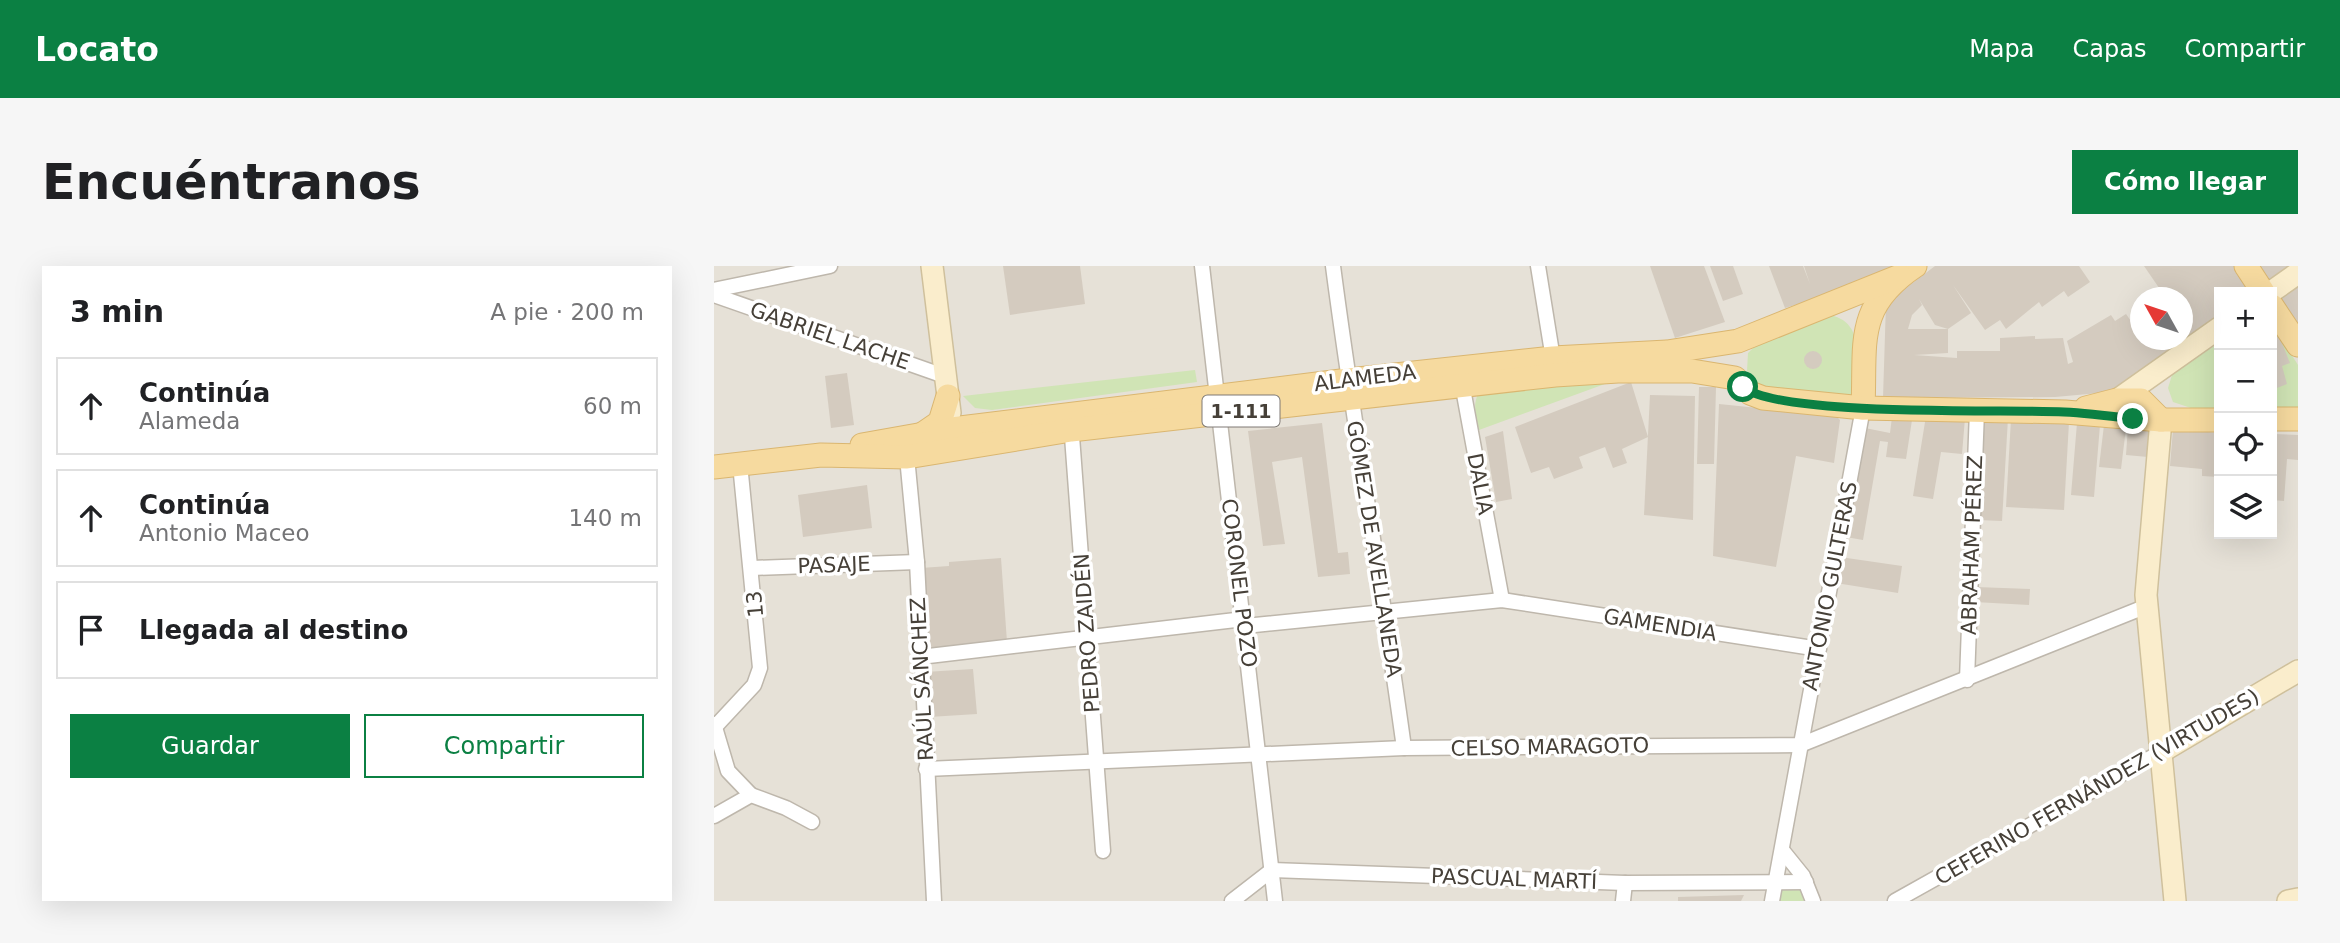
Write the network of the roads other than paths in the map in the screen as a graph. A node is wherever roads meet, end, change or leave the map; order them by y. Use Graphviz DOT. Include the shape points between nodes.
graph roads {
  1 [pos="830,266"];
  2 [pos="932,266"];
  3 [pos="1202,266"];
  4 [pos="1334,266"];
  5 [pos="1538,266"];
  6 [pos="2246,266"];
  7 [pos="1908,271"];
  8 [pos="2298,273"];
  9 [pos="2260,287"];
  10 [pos="2277,288"];
  11 [pos="714,289"];
  12 [pos="714,295"];
  13 [pos="1838,302"];
  14 [pos="2277,314"];
  15 [pos="1867,321"];
  16 [pos="2214,332"];
  17 [pos="1738,341"];
  18 [pos="2298,345"];
  19 [pos="1554,366"];
  20 [pos="1461,377"];
  21 [pos="1735,378"];
  22 [pos="948,387"];
  23 [pos="1350,388"];
  24 [pos="2117,400"];
  25 [pos="1218,405"];
  26 [pos="1863,408"];
  27 [pos="1977,410"];
  28 [pos="2065,412"];
  29 [pos="2277,419"];
  30 [pos="2298,419"];
  31 [pos="2161,420"];
  32 [pos="2214,420"];
  33 [pos="985,425"];
  34 [pos="1067,426"];
  35 [pos="952,429"];
  36 [pos="921,435"];
  37 [pos="821,455"];
  38 [pos="873,455"];
  39 [pos="907,457"];
  40 [pos="740,464"];
  41 [pos="714,467"];
  42 [pos="917,562"];
  43 [pos="752,568"];
  44 [pos="1502,600"];
  45 [pos="2147,606"];
  46 [pos="1385,610"];
  47 [pos="1245,622"];
  48 [pos="1088,638"];
  49 [pos="1819,649"];
  50 [pos="920,657"];
  51 [pos="2298,671"];
  52 [pos="1967,680"];
  53 [pos="715,726"];
  54 [pos="1800,745"];
  55 [pos="1404,748"];
  56 [pos="2161,752"];
  57 [pos="1259,753"];
  58 [pos="1096,762"];
  59 [pos="926,769"];
  60 [pos="751,795"];
  61 [pos="714,816"];
  62 [pos="812,822"];
  63 [pos="1782,850"];
  64 [pos="1103,851"];
  65 [pos="1272,870"];
  66 [pos="1806,882"];
  67 [pos="1625,883"];
  68 [pos="1776,884"];
  69 [pos="2298,899"];
  70 [pos="934,901"];
  71 [pos="1232,901"];
  72 [pos="1275,901"];
  73 [pos="1623,901"];
  74 [pos="1772,901"];
  75 [pos="1813,901"];
  76 [pos="1895,901"];
  77 [pos="2175,901"];
  78 [pos="2288,901"];
  1 -- 11 [label="street"];
  2 -- 22 [label="main road"];
  3 -- 25 [label="street, CORONEL POZO"];
  4 -- 23 [label="street, GÓMEZ DE AVELLANEDA"];
  5 -- 19 [label="street"];
  6 -- 9 [label="main road"];
  7 -- 13 [label="main road, ALAMEDA / 1-111"];
  7 -- 15 [label="main road, ANTONIO GULTERAS / 1-111" via="1880,295"];
  8 -- 10 [label="main road"];
  12 -- 22 [label="street, GABRIEL LACHE"];
  13 -- 15 [label="main road" via="1857,308"];
  13 -- 17 [label="main road, ALAMEDA / 1-111"];
  14 -- 18 [label="main road"];
  15 -- 26 [label="main road, ANTONIO GULTERAS / 1-111"];
  16 -- 24 [label="main road"];
  17 -- 19 [label="main road, ALAMEDA / 1-111"];
  17 -- 21 [label="main road"];
  19 -- 20 [label="main road, ALAMEDA / 1-111"];
  19 -- 21 [label="main road, ALAMEDA / 1-111"];
  20 -- 23 [label="main road, ALAMEDA / 1-111"];
  20 -- 44 [label="street, DALIA"];
  21 -- 26 [label="main road, ALAMEDA / 1-111" via="1763,398"];
  22 -- 33 [label="main road" via="965,415"];
  22 -- 35 [label="main road"];
  22 -- 36 [label="main road" via="940,422"];
  23 -- 25 [label="main road, ALAMEDA / 1-111"];
  23 -- 46 [label="street, GÓMEZ DE AVELLANEDA"];
  24 -- 28 [label="main road"];
  24 -- 31 [label="main road" via="2141,400"];
  25 -- 34 [label="main road, ALAMEDA / 1-111"];
  25 -- 47 [label="street, CORONEL POZO"];
  26 -- 27 [label="main road, ALAMEDA"];
  26 -- 49 [label="street, ANTONIO GULTERAS"];
  27 -- 28 [label="main road, ALAMEDA"];
  27 -- 52 [label="street, ABRAHAM PÉREZ"];
  28 -- 31 [label="main road"];
  29 -- 30 [label="main road"];
  31 -- 32 [label="main road"];
  31 -- 45 [label="main road"];
  33 -- 34 [label="main road, ALAMEDA / 1-111"];
  33 -- 35 [label="main road, ALAMEDA / 1-111"];
  34 -- 35 [label="main road" via="965,439"];
  34 -- 39 [label="main road, ALAMEDA / 1-111"];
  34 -- 48 [label="street, PEDRO ZAIDÉN"];
  35 -- 36 [label="main road, ALAMEDA / 1-111"];
  35 -- 38 [label="main road" via="939,442"];
  36 -- 37 [label="main road, ALAMEDA / 1-111"];
  37 -- 38 [label="main road, ALAMEDA / 1-111"];
  37 -- 40 [label="main road, ALAMEDA / 1-111"];
  38 -- 39 [label="main road, ALAMEDA / 1-111"];
  39 -- 42 [label="street, RAÚL SÁNCHEZ"];
  40 -- 41 [label="main road, ALAMEDA / 1-111"];
  40 -- 43 [label="street, 13"];
  42 -- 43 [label="street, PASAJE"];
  42 -- 50 [label="street, RAÚL SÁNCHEZ"];
  43 -- 53 [label="street, 13" via="760,668 754,684"];
  44 -- 46 [label="street, GAMENDIA"];
  44 -- 49 [label="street, GAMENDIA"];
  45 -- 52 [label="street, CELSO MARAGOTO"];
  45 -- 56 [label="main road"];
  46 -- 47 [label="street, GAMENDIA"];
  46 -- 55 [label="street, GÓMEZ DE AVELLANEDA"];
  47 -- 48 [label="street, GAMENDIA"];
  47 -- 57 [label="street, CORONEL POZO"];
  48 -- 50 [label="street, GAMENDIA"];
  48 -- 58 [label="street, PEDRO ZAIDÉN"];
  49 -- 54 [label="street, ANTONIO GULTERAS"];
  50 -- 59 [label="street, RAÚL SÁNCHEZ"];
  51 -- 56 [label="main road, CEFERINO FERNÁNDEZ (VIRTUDES)"];
  52 -- 54 [label="street, CELSO MARAGOTO"];
  53 -- 60 [label="street" via="728,771"];
  54 -- 55 [label="street, CELSO MARAGOTO"];
  54 -- 63 [label="street, ANTONIO GULTERAS"];
  55 -- 57 [label="street, CELSO MARAGOTO"];
  56 -- 76 [label="street, CEFERINO FERNÁNDEZ (VIRTUDES)"];
  56 -- 77 [label="main road"];
  57 -- 58 [label="street, CELSO MARAGOTO"];
  57 -- 65 [label="street, CORONEL POZO"];
  58 -- 59 [label="street, CELSO MARAGOTO"];
  58 -- 64 [label="street, PEDRO ZAIDÉN"];
  59 -- 70 [label="street, RAÚL SÁNCHEZ"];
  60 -- 61 [label="street"];
  60 -- 62 [label="street"];
  63 -- 66 [label="street"];
  63 -- 68 [label="street, ANTONIO GULTERAS"];
  65 -- 67 [label="street, PASCUAL MARTÍ"];
  65 -- 71 [label="street"];
  65 -- 72 [label="street, CORONEL POZO"];
  66 -- 68 [label="street, PASCUAL MARTÍ"];
  66 -- 75 [label="street"];
  67 -- 68 [label="street, PASCUAL MARTÍ"];
  67 -- 73 [label="street"];
  68 -- 74 [label="street, ANTONIO GULTERAS"];
  69 -- 78 [label="main road"];
}
